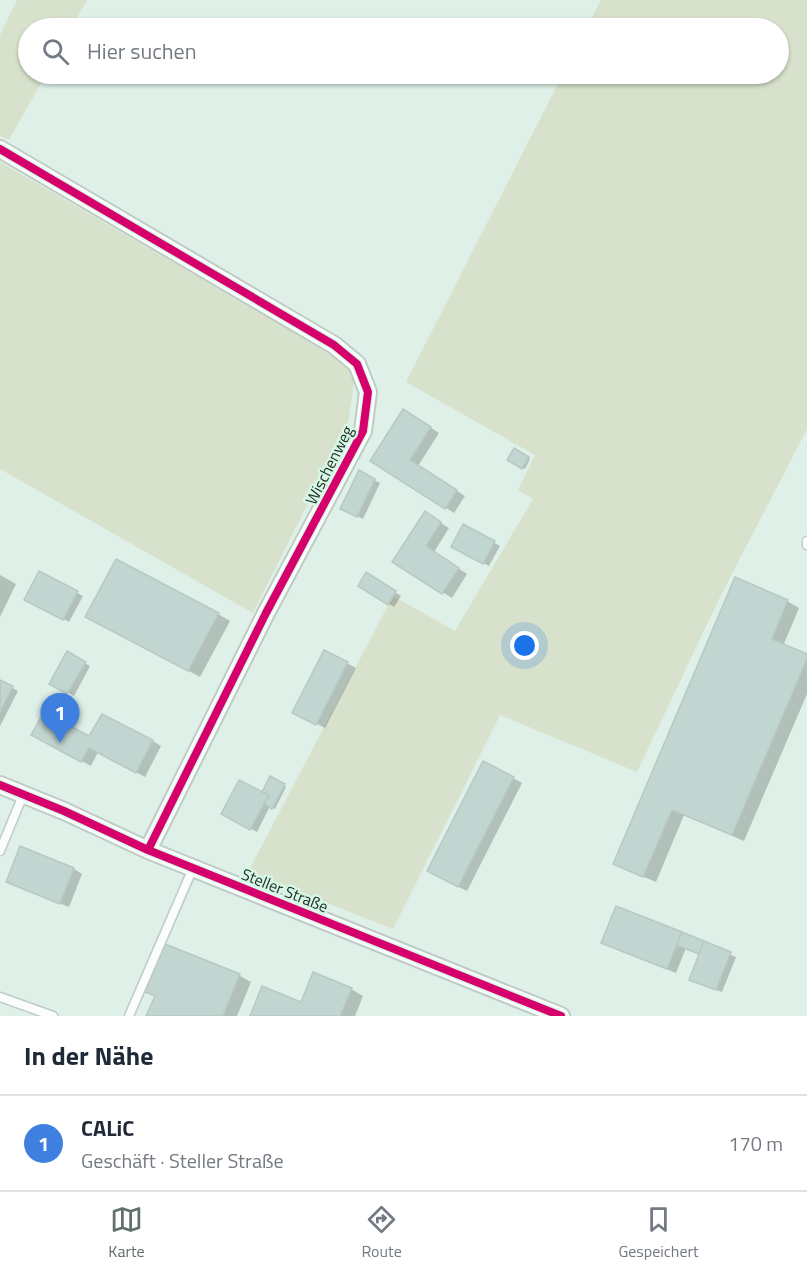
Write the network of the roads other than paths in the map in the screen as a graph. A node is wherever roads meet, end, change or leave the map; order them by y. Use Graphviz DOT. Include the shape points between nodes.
graph roads {
  1 [pos="0,149"];
  2 [pos="0,785"];
  3 [pos="23,795"];
  4 [pos="148,850"];
  5 [pos="0,851"];
  6 [pos="193,868"];
  7 [pos="0,997"];
  8 [pos="54,1016"];
  9 [pos="129,1016"];
  10 [pos="561,1016"];
  1 -- 4 [label="street, Wischenweg" via="334,345 357,364 368,392 363,431 266,613"];
  2 -- 3 [label="street, Steller Straße"];
  3 -- 4 [label="street, Steller Straße"];
  3 -- 5 [label="lane"];
  4 -- 6 [label="street, Steller Straße"];
  6 -- 9 [label="lane"];
  6 -- 10 [label="street, Steller Straße"];
  7 -- 8 [label="lane"];
}
